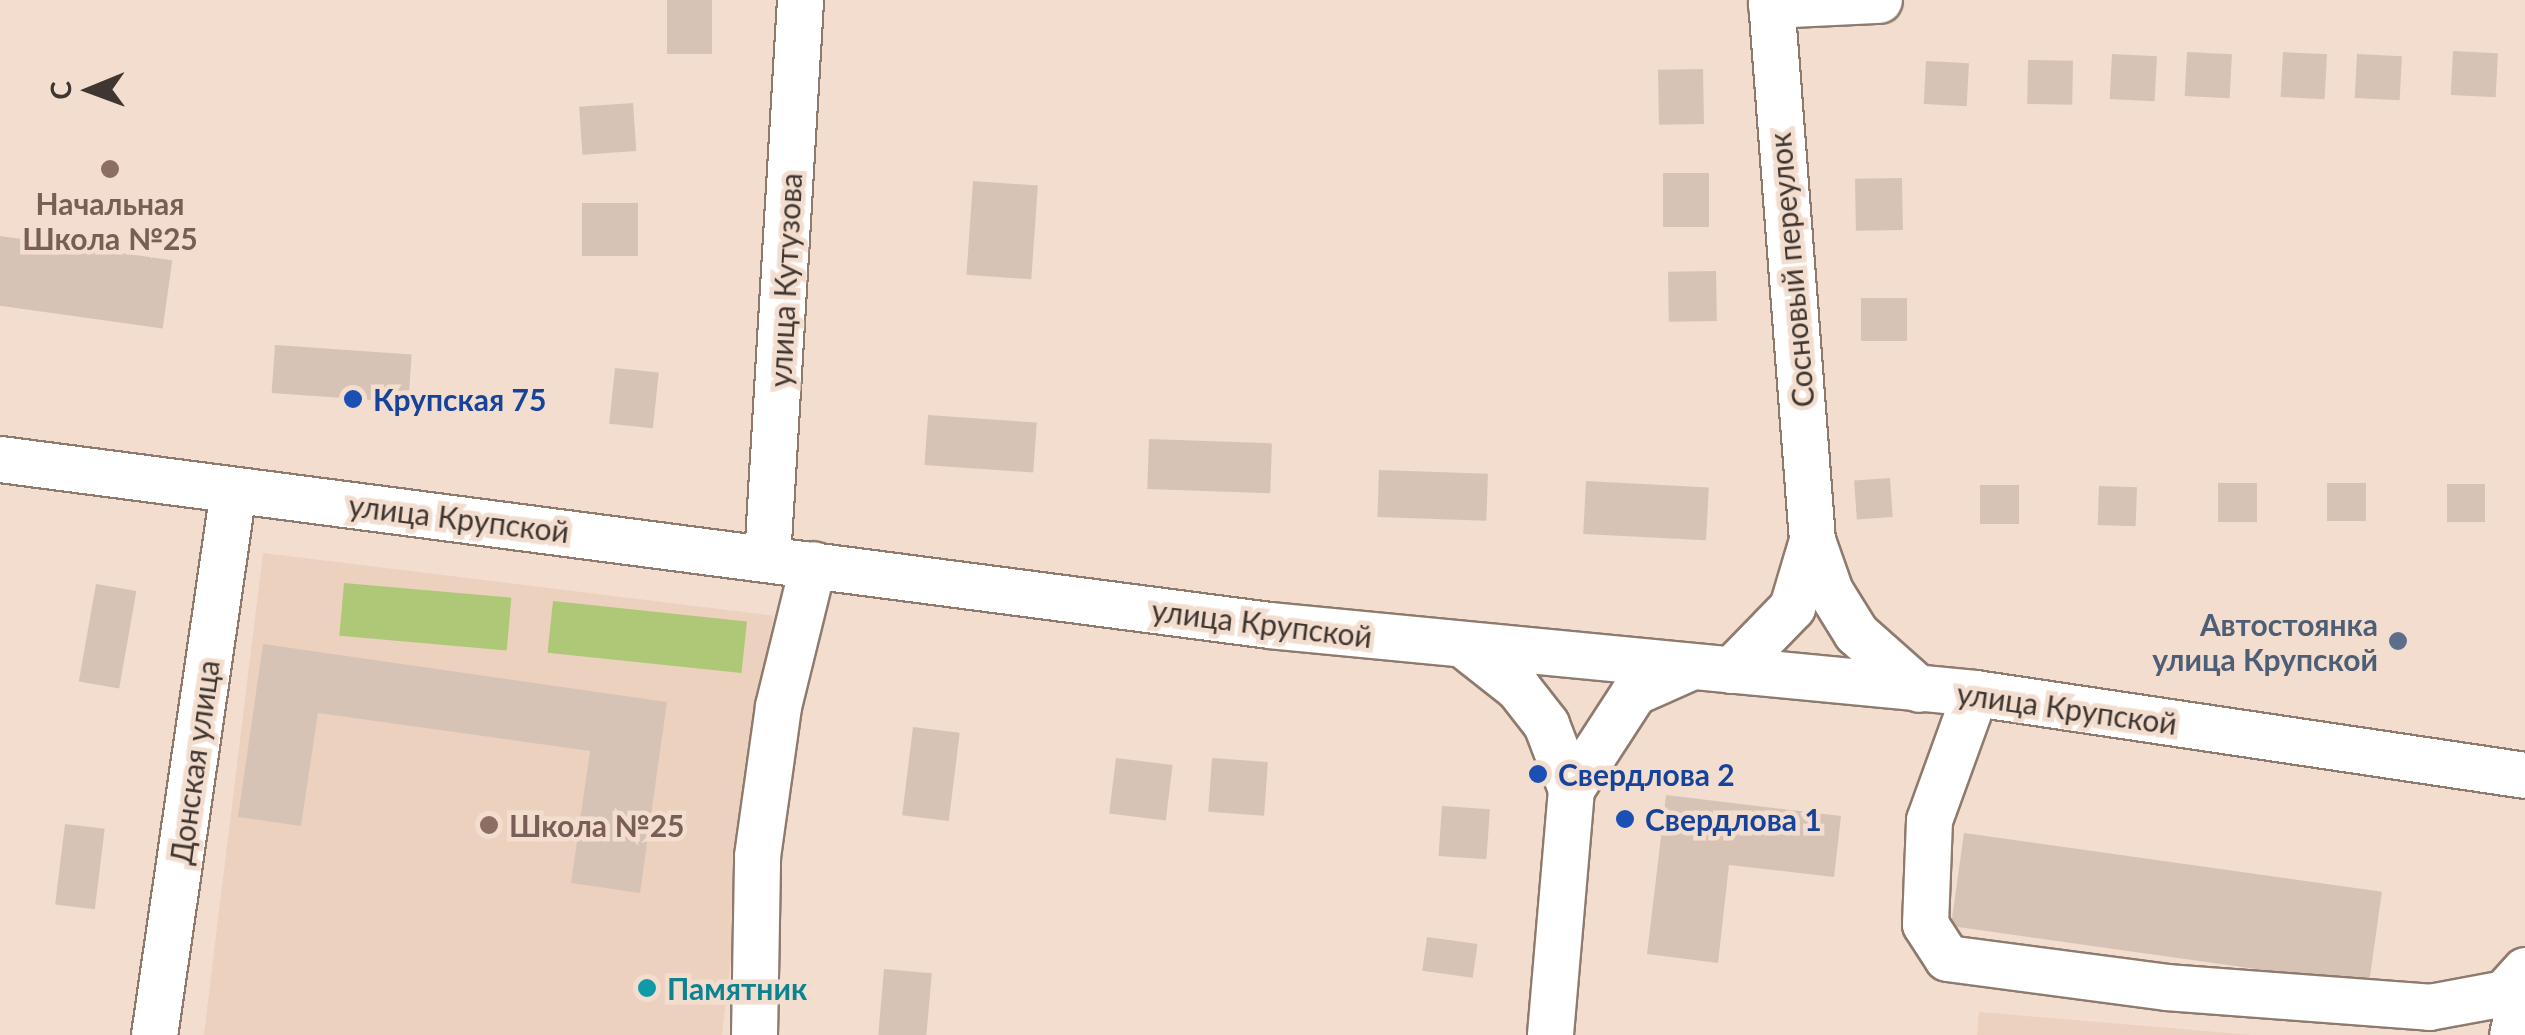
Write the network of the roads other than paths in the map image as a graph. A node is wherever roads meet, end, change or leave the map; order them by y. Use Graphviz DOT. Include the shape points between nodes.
graph roads {
  1 [pos="800,0"];
  2 [pos="1880,0"];
  3 [pos="1771,3"];
  4 [pos="0,460"];
  5 [pos="233,490"];
  6 [pos="1812,540"];
  7 [pos="767,559"];
  8 [pos="813,564"];
  9 [pos="1466,646"];
  10 [pos="1710,669"];
  11 [pos="1920,689"];
  12 [pos="1975,692"];
  13 [pos="2524,784"];
  14 [pos="1572,789"];
  15 [pos="2525,970"];
  16 [pos="2525,980"];
  17 [pos="154,1035"];
  18 [pos="754,1035"];
  19 [pos="1550,1035"];
  20 [pos="2512,1035"];
  1 -- 7 [label="street, улица Кутузова"];
  2 -- 3 [label="street"];
  3 -- 6 [label="street, Сосновый переулок"];
  4 -- 5 [label="street, улица Крупской"];
  5 -- 7 [label="street, улица Крупской"];
  5 -- 17 [label="street, Донская улица"];
  6 -- 10 [label="street, Сосновый переулок" via="1792,606"];
  6 -- 11 [label="street, Сосновый переулок" via="1830,591 1856,632"];
  7 -- 8 [label="street, улица Крупской"];
  8 -- 9 [label="street, улица Крупской"];
  8 -- 18 [label="street" via="778,706 757,856"];
  9 -- 10 [label="street, улица Крупской"];
  9 -- 14 [label="street" via="1518,688 1546,724"];
  10 -- 11 [label="street, улица Крупской"];
  10 -- 14 [label="street" via="1634,692"];
  11 -- 12 [label="street, улица Крупской"];
  12 -- 13 [label="street, улица Крупской"];
  12 -- 15 [label="street" via="1929,820 1925,924 1947,958 2166,987 2429,1007 2504,994"];
  14 -- 19 [label="street"];
  16 -- 20 [label="street"];
}
